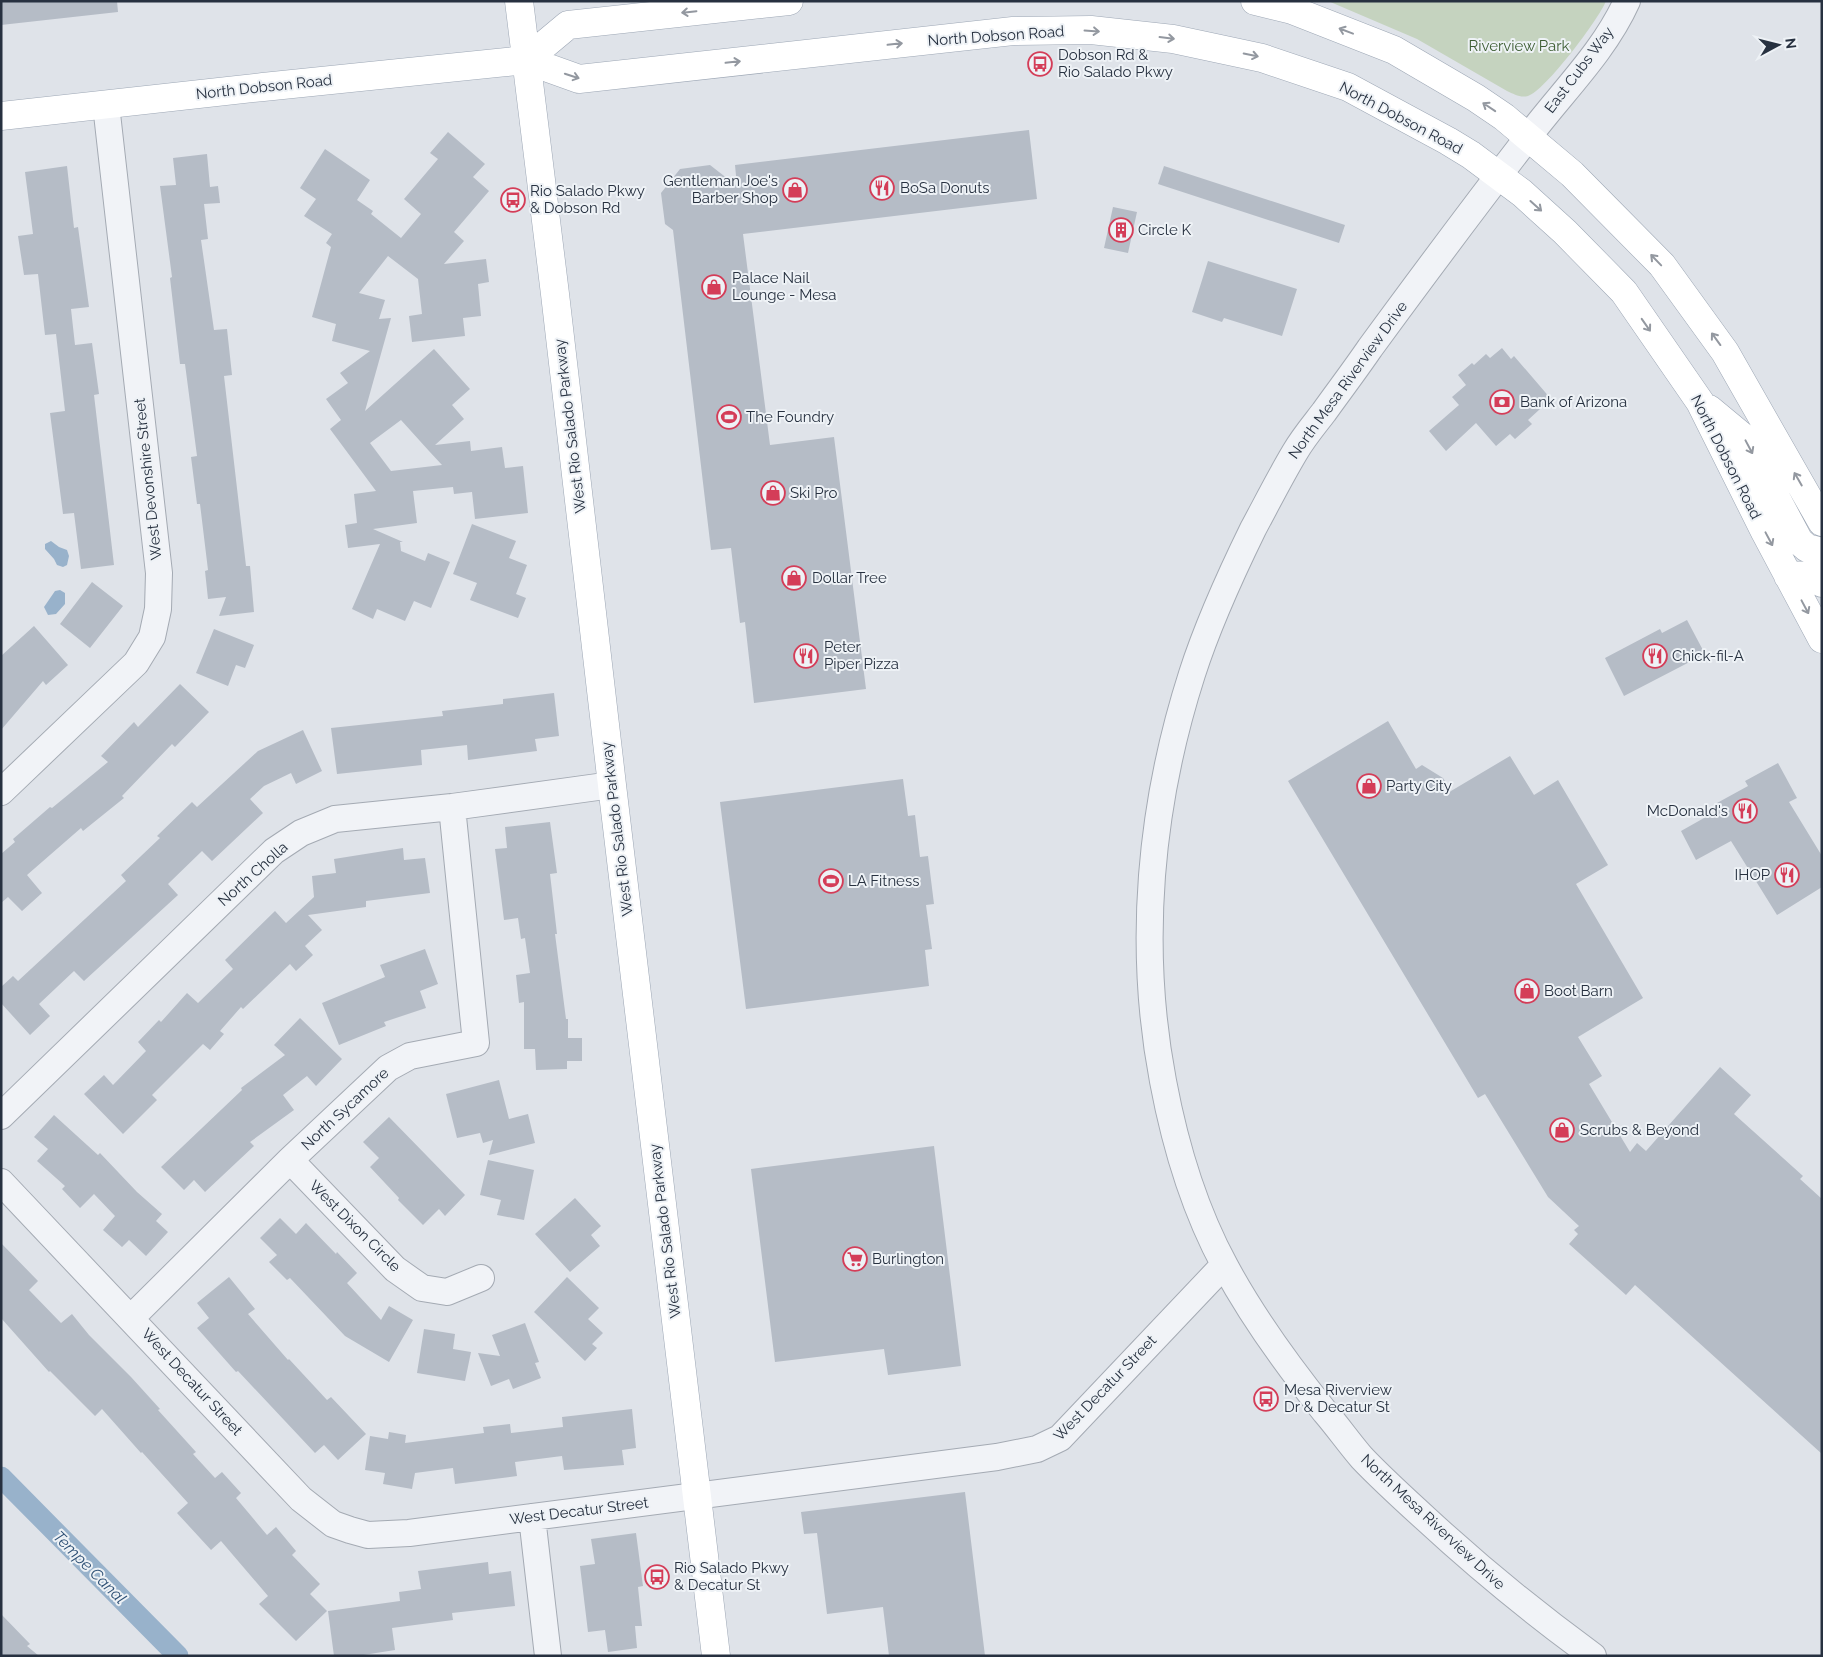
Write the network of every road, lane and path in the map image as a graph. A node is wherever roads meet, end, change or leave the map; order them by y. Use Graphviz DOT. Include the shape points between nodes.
graph roads {
  1 [pos="519,1"];
  2 [pos="789,1"];
  3 [pos="1255,1"];
  4 [pos="1626,1"];
  5 [pos="526,60"];
  6 [pos="106,105"];
  7 [pos="1,116"];
  8 [pos="1528,137"];
  9 [pos="1498,176"];
  10 [pos="1700,402"];
  11 [pos="1822,522"];
  12 [pos="1822,552"];
  13 [pos="1788,576"];
  14 [pos="1822,584"];
  15 [pos="1822,639"];
  16 [pos="612,785"];
  17 [pos="1,792"];
  18 [pos="452,808"];
  19 [pos="1,1116"];
  20 [pos="290,1160"];
  21 [pos="1,1182"];
  22 [pos="1224,1265"];
  23 [pos="481,1278"];
  24 [pos="131,1318"];
  25 [pos="697,1496"];
  26 [pos="532,1517"];
  27 [pos="548,1656"];
  28 [pos="716,1656"];
  29 [pos="1593,1656"];
  1 -- 5 [label="main road, West Rio Salado Parkway"];
  2 -- 5 [label="main road, one-way" via="568,25"];
  8 -- 3 [label="main road, one-way" via="1476,98 1394,50 1292,10"];
  4 -- 8 [label="street, East Cubs Way" via="1606,38"];
  5 -- 6 [label="main road, North Dobson Road"];
  5 -- 9 [label="main road, North Dobson Road, one-way" via="579,79 1013,31 1091,30 1173,39 1262,58 1348,87 1448,141"];
  5 -- 16 [label="main road, West Rio Salado Parkway"];
  6 -- 7 [label="main road, North Dobson Road"];
  6 -- 17 [label="street, West Devonshire Street" via="159,573 158,609 152,637 136,663"];
  8 -- 9 [label="street, East Cubs Way"];
  11 -- 8 [label="main road, one-way" via="1725,352 1662,265 1572,174"];
  9 -- 10 [label="main road, North Dobson Road, one-way" via="1565,232 1624,292"];
  9 -- 22 [label="street, North Mesa Riverview Drive" via="1296,450 1218,605 1192,674 1170,759 1155,836 1149,898 1152,1007 1166,1100 1181,1157 1197,1204"];
  10 -- 12 [label="main road, one-way" via="1744,438 1799,541"];
  10 -- 13 [label="main road, North Dobson Road, one-way"];
  13 -- 14 [label="main road" via="1805,575"];
  13 -- 15 [label="main road, North Dobson Road, one-way"];
  16 -- 18 [label="street, North Cholla"];
  16 -- 25 [label="main road, West Rio Salado Parkway"];
  18 -- 19 [label="street, North Cholla" via="335,820 301,833 274,851"];
  18 -- 20 [label="street, North Sycamore" via="476,1043 410,1056 388,1068"];
  20 -- 23 [label="street, West Dixon Circle" via="395,1269 422,1288 447,1292"];
  20 -- 24 [label="street, North Sycamore"];
  21 -- 24 [label="street, West Decatur Street"];
  22 -- 25 [label="street, West Decatur Street" via="1060,1438 1048,1445 997,1457"];
  22 -- 29 [label="street, North Mesa Riverview Drive" via="1288,1363 1363,1458 1472,1561"];
  24 -- 26 [label="street, West Decatur Street" via="301,1499 333,1524 368,1535"];
  25 -- 26 [label="street, West Decatur Street"];
  25 -- 28 [label="main road, West Rio Salado Parkway"];
  26 -- 27 [label="street"];
}
